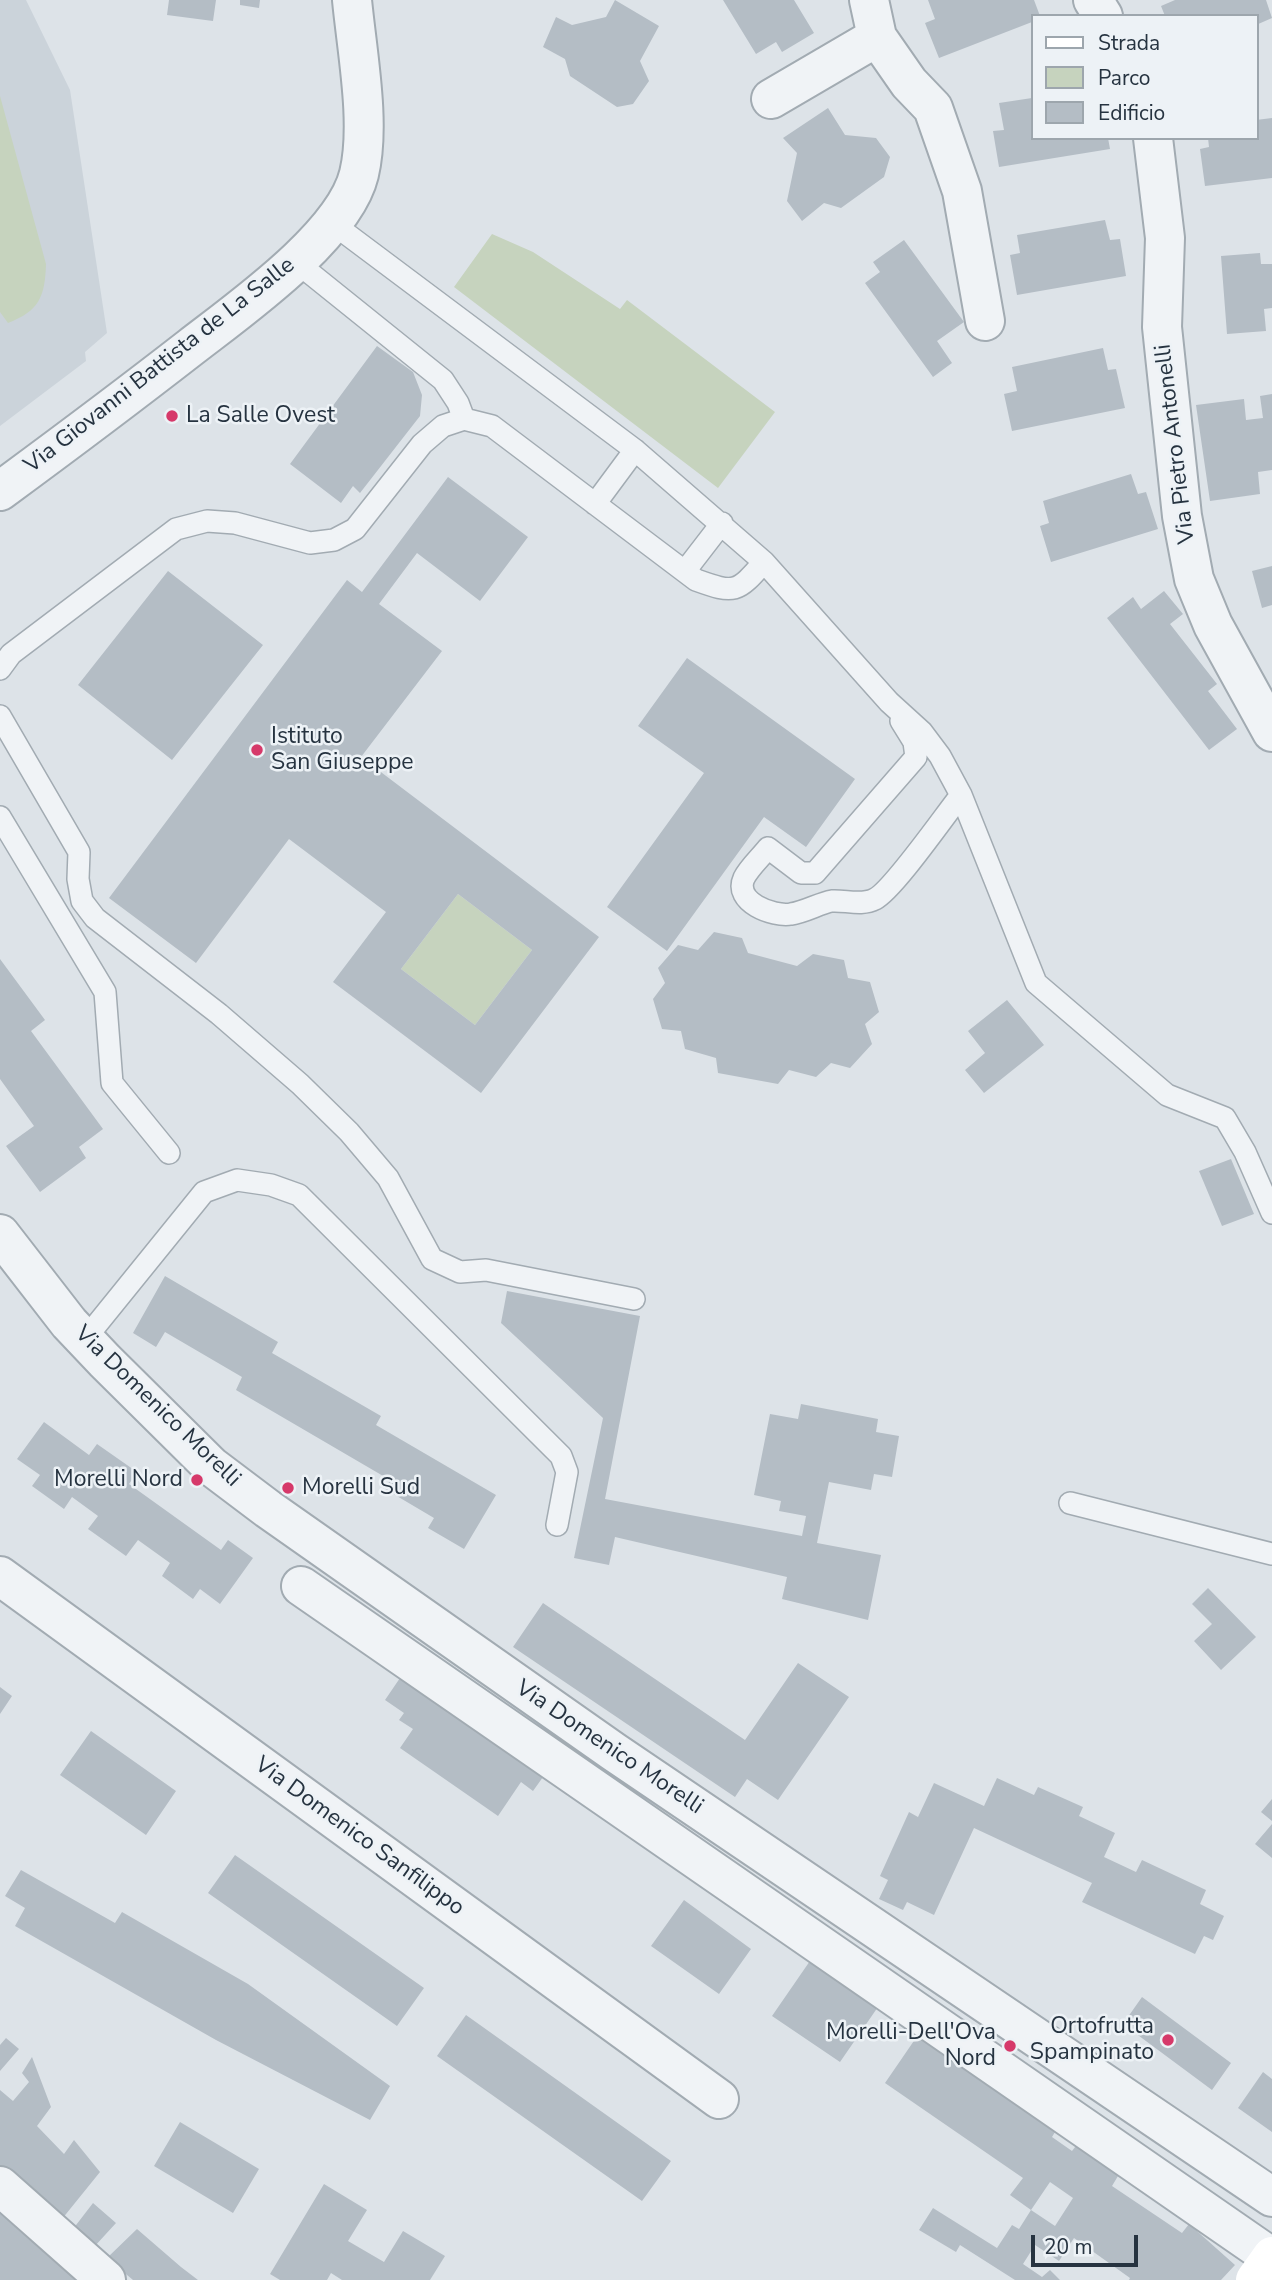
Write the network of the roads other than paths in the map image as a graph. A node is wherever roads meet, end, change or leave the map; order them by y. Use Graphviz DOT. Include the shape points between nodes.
graph roads {
  1 [pos="352,0"];
  2 [pos="869,0"];
  3 [pos="877,37"];
  4 [pos="771,99"];
  5 [pos="1153,140"];
  6 [pos="332,223"];
  7 [pos="295,261"];
  8 [pos="985,321"];
  9 [pos="464,419"];
  10 [pos="635,450"];
  11 [pos="0,491"];
  12 [pos="595,504"];
  13 [pos="722,523"];
  14 [pos="764,562"];
  15 [pos="685,571"];
  16 [pos="0,669"];
  17 [pos="889,702"];
  18 [pos="0,716"];
  19 [pos="1272,732"];
  20 [pos="961,795"];
  21 [pos="0,817"];
  22 [pos="169,1153"];
  23 [pos="1272,1213"];
  24 [pos="0,1234"];
  25 [pos="634,1299"];
  26 [pos="85,1339"];
  27 [pos="1070,1503"];
  28 [pos="557,1525"];
  29 [pos="1272,1554"];
  30 [pos="0,1576"];
  31 [pos="301,1586"];
  32 [pos="719,2099"];
  33 [pos="0,2186"];
  34 [pos="1272,2197"];
  35 [pos="1272,2257"];
  36 [pos="106,2280"];
  37 [pos="1255,2280"];
  1 -- 6 [label="street, Via Giovanni Battista de La Salle" via="363,146 359,175"];
  2 -- 3 [label="street"];
  3 -- 4 [label="street"];
  3 -- 8 [label="street" via="933,108 962,191"];
  5 -- 19 [label="street, Via Pietro Antonelli" via="1165,237 1162,327 1182,516 1194,579 1213,625"];
  6 -- 7 [label="street, Via Giovanni Battista de La Salle"];
  6 -- 10 [label="lane"];
  7 -- 9 [label="lane" via="443,380"];
  7 -- 11 [label="street, Via Giovanni Battista de La Salle" via="159,373"];
  9 -- 12 [label="lane" via="492,426"];
  9 -- 16 [label="lane" via="443,426 422,444 355,529 334,540 310,543 207,520 176,529 11,654"];
  10 -- 12 [label="lane"];
  10 -- 13 [label="lane"];
  12 -- 15 [label="lane"];
  13 -- 14 [label="lane"];
  13 -- 15 [label="lane"];
  14 -- 15 [label="lane" via="744,585 726,590 696,580"];
  14 -- 17 [label="lane"];
  17 -- 20 [label="lane" via="940,755"];
  17 -- 20 [label="lane" via="914,742 916,757 815,873 801,873 768,848 743,880 743,891 753,905 789,915 830,901 874,900"];
  18 -- 25 [label="lane" via="79,852 82,901 95,918 219,1014 349,1132 388,1178 432,1259 460,1272 486,1270"];
  20 -- 23 [label="lane" via="1036,983 1167,1095 1225,1118"];
  21 -- 22 [label="lane" via="105,992 112,1083"];
  24 -- 26 [label="street, Via Domenico Morelli"];
  26 -- 28 [label="lane" via="204,1192 237,1180 299,1195 561,1456 567,1472"];
  26 -- 34 [label="street, Via Domenico Morelli" via="211,1466 268,1509 614,1752"];
  27 -- 29 [label="lane"];
  30 -- 32 [label="street, Via Domenico Sanfilippo"];
  31 -- 35 [label="street"];
  33 -- 36 [label="street"];
  35 -- 37 [label="main road"];
}
